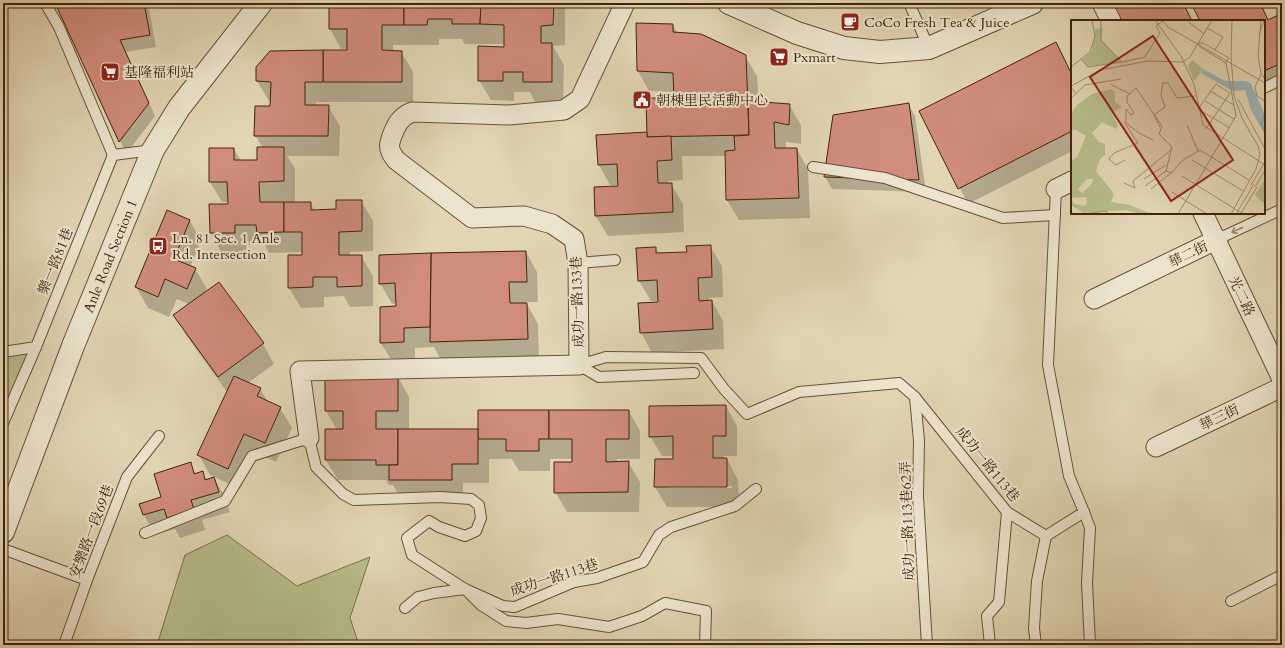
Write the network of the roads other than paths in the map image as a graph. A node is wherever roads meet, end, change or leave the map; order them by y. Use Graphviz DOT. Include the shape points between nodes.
graph roads {
  1 [pos="45,3"];
  2 [pos="260,3"];
  3 [pos="625,3"];
  4 [pos="909,3"];
  5 [pos="1032,3"];
  6 [pos="1102,3"];
  7 [pos="747,5"];
  8 [pos="1110,20"];
  9 [pos="928,48"];
  10 [pos="1282,79"];
  11 [pos="1265,88"];
  12 [pos="153,150"];
  13 [pos="113,155"];
  14 [pos="814,167"];
  15 [pos="1064,185"];
  16 [pos="1282,209"];
  17 [pos="1204,214"];
  18 [pos="1055,215"];
  19 [pos="1217,240"];
  20 [pos="615,260"];
  21 [pos="578,263"];
  22 [pos="1094,299"];
  23 [pos="36,347"];
  24 [pos="3,352"];
  25 [pos="579,365"];
  26 [pos="694,373"];
  27 [pos="1282,379"];
  28 [pos="1282,387"];
  29 [pos="915,396"];
  30 [pos="3,423"];
  31 [pos="159,436"];
  32 [pos="309,438"];
  33 [pos="1156,447"];
  34 [pos="756,489"];
  35 [pos="1007,512"];
  36 [pos="1084,512"];
  37 [pos="3,532"];
  38 [pos="145,533"];
  39 [pos="1046,536"];
  40 [pos="3,548"];
  41 [pos="1282,575"];
  42 [pos="87,580"];
  43 [pos="465,589"];
  44 [pos="1231,601"];
  45 [pos="405,608"];
  46 [pos="64,645"];
  47 [pos="705,645"];
  48 [pos="927,645"];
  49 [pos="990,645"];
  50 [pos="1036,645"];
  51 [pos="1090,645"];
  1 -- 13 [label="lane" via="59,28"];
  2 -- 12 [label="street, Anle Road Section 1" via="179,108"];
  3 -- 21 [label="street, 成功一路133巷" via="580,99 564,110 509,115 412,112 397,123 389,143 396,160 472,218 524,216 552,224 574,240"];
  4 -- 9 [label="lane"];
  5 -- 9 [label="street"];
  6 -- 8 [label="street"];
  7 -- 9 [label="street" via="797,33 844,48 880,52"];
  10 -- 11 [label="lane"];
  12 -- 13 [label="lane"];
  12 -- 37 [label="street, Anle Road Section 1" via="73,346"];
  13 -- 23 [label="lane, 樂一路81巷"];
  14 -- 18 [label="lane" via="885,178 1003,218"];
  15 -- 18 [label="lane"];
  16 -- 19 [label="lane, 華二街, one-way"];
  17 -- 19 [label="street, 光二路"];
  18 -- 36 [label="lane" via="1048,365 1069,476"];
  19 -- 22 [label="street, 華二街"];
  19 -- 27 [label="street, 光二路"];
  20 -- 21 [label="lane"];
  21 -- 25 [label="street, 成功一路133巷"];
  23 -- 24 [label="lane"];
  23 -- 30 [label="lane, 樂一路81巷"];
  25 -- 26 [label="lane" via="599,376"];
  25 -- 29 [label="lane, 成功一路113巷" via="606,358 701,358 746,414 799,392 898,383"];
  25 -- 32 [label="street, 成功一路133巷" via="300,371"];
  28 -- 33 [label="street, 華三街"];
  29 -- 35 [label="lane, 成功一路113巷"];
  29 -- 48 [label="lane, 成功一路113巷62弄"];
  31 -- 42 [label="lane, 安樂路一段69巷" via="127,477"];
  32 -- 38 [label="lane" via="252,456 225,502"];
  32 -- 43 [label="lane, 成功一路113巷" via="316,467 343,494 354,500 471,498 479,505 481,518 476,531 465,536 429,521 407,538 412,555"];
  34 -- 43 [label="lane, 成功一路113巷" via="735,506 671,527 659,535 643,562 597,578 574,582 515,607 503,606"];
  35 -- 39 [label="lane, 成功一路113巷"];
  35 -- 49 [label="lane" via="999,602 987,616"];
  36 -- 39 [label="lane"];
  36 -- 51 [label="lane" via="1090,528 1087,583"];
  39 -- 50 [label="lane" via="1037,581 1034,628"];
  40 -- 42 [label="lane"];
  41 -- 44 [label="lane"];
  42 -- 46 [label="lane, 安樂路一段69巷"];
  43 -- 45 [label="lane" via="418,597"];
  43 -- 47 [label="lane" via="481,605 506,621 526,623 558,619 609,627 642,616 664,603 706,611"];
}
